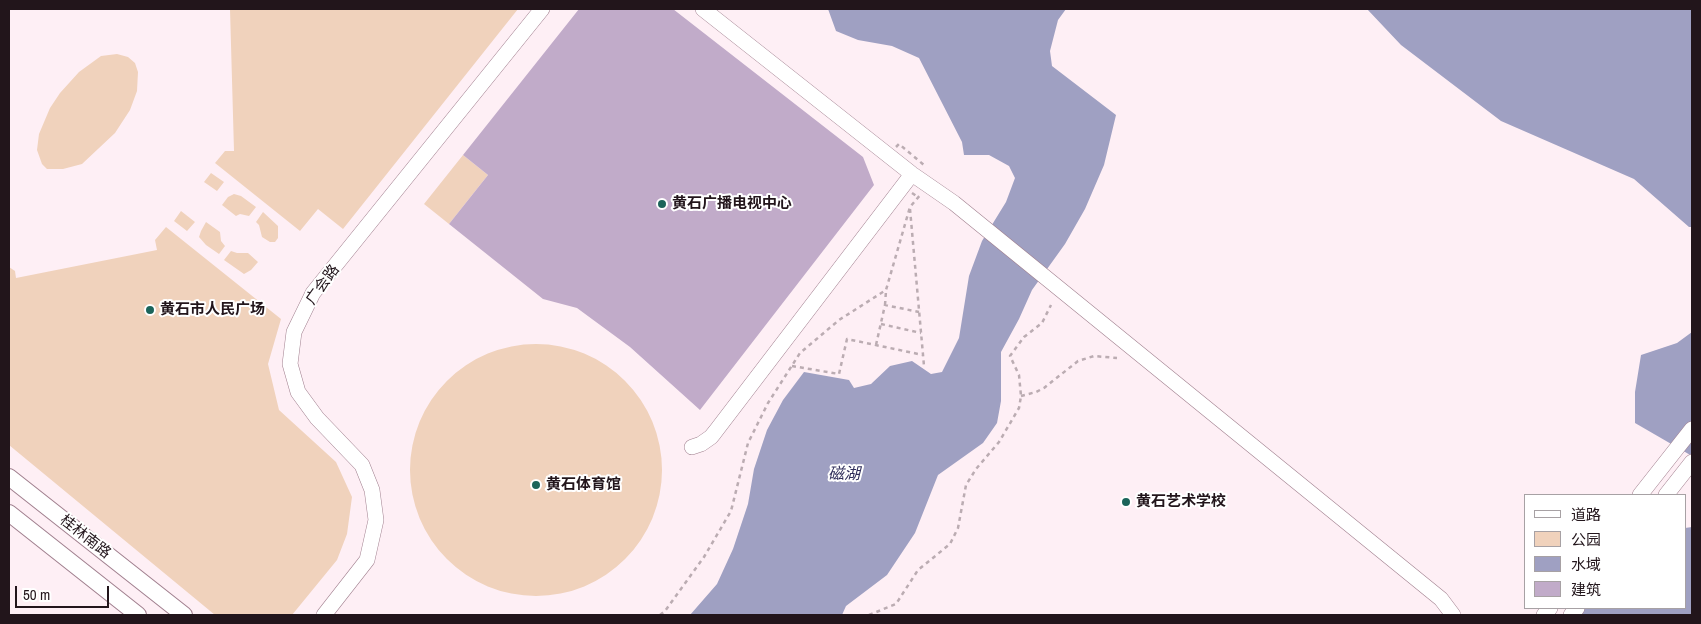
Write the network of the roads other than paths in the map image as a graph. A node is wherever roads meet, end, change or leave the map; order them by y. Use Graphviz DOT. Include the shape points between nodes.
graph roads {
  1 [pos="542,9"];
  2 [pos="703,9"];
  3 [pos="912,174"];
  4 [pos="1692,429"];
  5 [pos="692,447"];
  6 [pos="1692,462"];
  7 [pos="9,477"];
  8 [pos="1641,494"];
  9 [pos="1667,494"];
  10 [pos="9,513"];
  11 [pos="138,615"];
  12 [pos="184,615"];
  13 [pos="324,615"];
  14 [pos="1452,615"];
  1 -- 13 [label="street, 广会路" via="313,293 294,332 290,364 298,392 317,418 362,465 372,490 376,520 367,560"];
  2 -- 3 [label="street"];
  3 -- 5 [label="street" via="715,432 706,441"];
  3 -- 14 [label="street" via="954,203 1441,599"];
  4 -- 8 [label="street"];
  6 -- 9 [label="street"];
  7 -- 12 [label="main road, 桂林南路"];
  10 -- 11 [label="main road, 桂林南路"];
}
